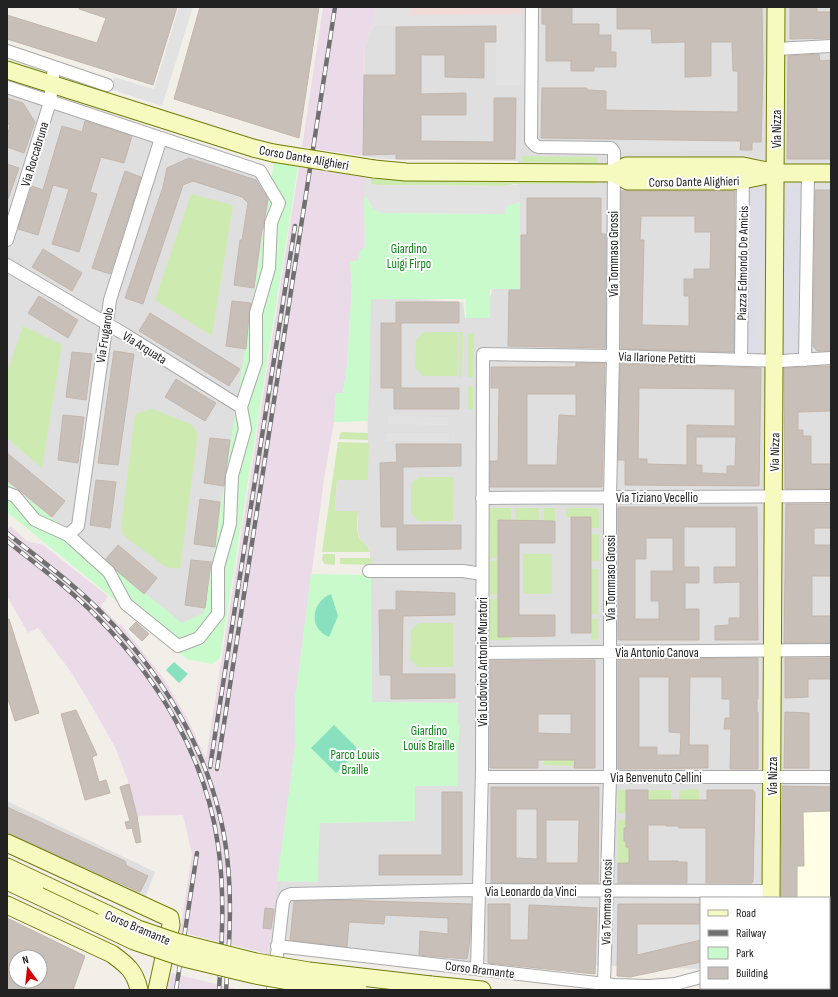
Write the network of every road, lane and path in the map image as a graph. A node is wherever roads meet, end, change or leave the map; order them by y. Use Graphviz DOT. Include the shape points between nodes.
graph roads {
  1 [pos="532,7"];
  2 [pos="776,7"];
  3 [pos="831,46"];
  4 [pos="776,49"];
  5 [pos="7,51"];
  6 [pos="54,67"];
  7 [pos="7,70"];
  8 [pos="52,84"];
  9 [pos="108,85"];
  10 [pos="7,88"];
  11 [pos="50,102"];
  12 [pos="161,138"];
  13 [pos="743,173"];
  14 [pos="776,173"];
  15 [pos="808,173"];
  16 [pos="831,173"];
  17 [pos="618,180"];
  18 [pos="7,240"];
  19 [pos="7,265"];
  20 [pos="106,323"];
  21 [pos="483,354"];
  22 [pos="613,356"];
  23 [pos="831,358"];
  24 [pos="741,360"];
  25 [pos="805,360"];
  26 [pos="774,361"];
  27 [pos="241,407"];
  28 [pos="7,493"];
  29 [pos="773,496"];
  30 [pos="831,496"];
  31 [pos="610,497"];
  32 [pos="482,498"];
  33 [pos="68,535"];
  34 [pos="369,571"];
  35 [pos="482,574"];
  36 [pos="831,650"];
  37 [pos="610,652"];
  38 [pos="772,652"];
  39 [pos="482,653"];
  40 [pos="482,777"];
  41 [pos="610,777"];
  42 [pos="772,777"];
  43 [pos="831,777"];
  44 [pos="7,843"];
  45 [pos="7,867"];
  46 [pos="7,881"];
  47 [pos="39,889"];
  48 [pos="479,891"];
  49 [pos="607,891"];
  50 [pos="771,895"];
  51 [pos="7,905"];
  52 [pos="278,946"];
  53 [pos="163,967"];
  54 [pos="477,969"];
  55 [pos="132,971"];
  56 [pos="700,977"];
  57 [pos="604,984"];
  58 [pos="139,990"];
  59 [pos="157,990"];
  60 [pos="273,990"];
  61 [pos="358,990"];
  62 [pos="482,990"];
  1 -- 17 [label="street" via="530,138 533,144 539,147 611,148 614,152"];
  2 -- 4 [label="street, Via Nizza"];
  3 -- 4 [label="street"];
  4 -- 14 [label="street, Via Nizza"];
  5 -- 6 [label="street"];
  6 -- 8 [label="street, Via Roccabruna"];
  6 -- 9 [label="street"];
  7 -- 8 [label="street, Corso Dante Alighieri"];
  8 -- 11 [label="street, Via Roccabruna"];
  8 -- 17 [label="street, Corso Dante Alighieri, bridge" via="273,153 374,170"];
  10 -- 11 [label="street, Corso Dante Alighieri"];
  11 -- 12 [label="street, Corso Dante Alighieri"];
  11 -- 18 [label="street, Via Roccabruna"];
  12 -- 20 [label="street, Via Frugarolo" via="110,300"];
  12 -- 27 [label="street, Corso Dante Alighieri" via="260,171 279,204 271,223 269,268 256,313 256,362"];
  13 -- 14 [label="street, Corso Dante Alighieri"];
  13 -- 17 [label="street, Corso Dante Alighieri" via="626,166"];
  13 -- 24 [label="street, Piazza Edmondo De Amicis"];
  14 -- 15 [label="street, Corso Dante Alighieri"];
  14 -- 26 [label="street, Via Nizza"];
  15 -- 16 [label="street, Corso Dante Alighieri"];
  15 -- 25 [label="street"];
  17 -- 22 [label="street, Via Tommaso Grossi"];
  19 -- 20 [label="street, Via Arquata"];
  20 -- 27 [label="street, Via Arquata"];
  20 -- 33 [label="street, Via Frugarolo" via="78,526"];
  21 -- 22 [label="street, Via Ilarione Petitti"];
  21 -- 32 [label="street, Via Lodovico Antonio Muratori"];
  22 -- 24 [label="street, Via Ilarione Petitti"];
  22 -- 31 [label="street, Via Tommaso Grossi"];
  23 -- 25 [label="street, Via Ilarione Petitti"];
  24 -- 26 [label="street, Via Ilarione Petitti"];
  25 -- 26 [label="street, Via Ilarione Petitti"];
  26 -- 29 [label="street, Via Nizza"];
  27 -- 33 [label="street" via="245,429 232,476 230,524 218,567 218,614 199,638 178,646 126,604 109,572"];
  28 -- 33 [label="street" via="15,496 35,520"];
  29 -- 30 [label="street, Via Tiziano Vecellio"];
  29 -- 31 [label="street, Via Tiziano Vecellio"];
  29 -- 38 [label="street, Via Nizza"];
  31 -- 32 [label="street, Via Tiziano Vecellio"];
  31 -- 37 [label="street, Via Tommaso Grossi"];
  32 -- 35 [label="street, Via Lodovico Antonio Muratori"];
  34 -- 35 [label="street" via="463,571"];
  35 -- 39 [label="street, Via Lodovico Antonio Muratori"];
  36 -- 38 [label="street, Via Antonio Canova"];
  37 -- 38 [label="street, Via Antonio Canova"];
  37 -- 39 [label="street, Via Antonio Canova"];
  37 -- 41 [label="street, Via Tommaso Grossi"];
  38 -- 42 [label="street, Via Nizza"];
  39 -- 40 [label="street, Via Lodovico Antonio Muratori"];
  40 -- 41 [label="street, Via Benvenuto Cellini"];
  40 -- 48 [label="street, Via Lodovico Antonio Muratori"];
  41 -- 42 [label="street, Via Benvenuto Cellini"];
  41 -- 49 [label="street, Via Tommaso Grossi"];
  42 -- 43 [label="street, Via Benvenuto Cellini"];
  42 -- 50 [label="street, Via Nizza"];
  44 -- 53 [label="street, Corso Bramante" via="167,916 171,925"];
  45 -- 47 [label="street, Corso Bramante"];
  46 -- 47 [label="street, Corso Bramante"];
  47 -- 61 [label="street, Corso Bramante, bridge" via="140,943 184,958 255,975"];
  47 -- 62 [label="street, Corso Bramante, bridge" via="176,942 283,967"];
  48 -- 49 [label="street, Via Leonardo da Vinci"];
  48 -- 52 [label="street, Via Leonardo da Vinci" via="291,894 286,896 283,902"];
  48 -- 54 [label="street, Via Lodovico Antonio Muratori"];
  49 -- 50 [label="street, Via Leonardo da Vinci"];
  49 -- 57 [label="street, Via Tommaso Grossi"];
  51 -- 55 [label="street" via="112,954"];
  52 -- 54 [label="street, Corso Bramante"];
  52 -- 60 [label="street"];
  53 -- 55 [label="street" via="146,972"];
  53 -- 59 [label="street"];
  54 -- 57 [label="street, Corso Bramante"];
  55 -- 58 [label="street"];
  56 -- 57 [label="street, Corso Bramante" via="675,984 649,986"];
}
